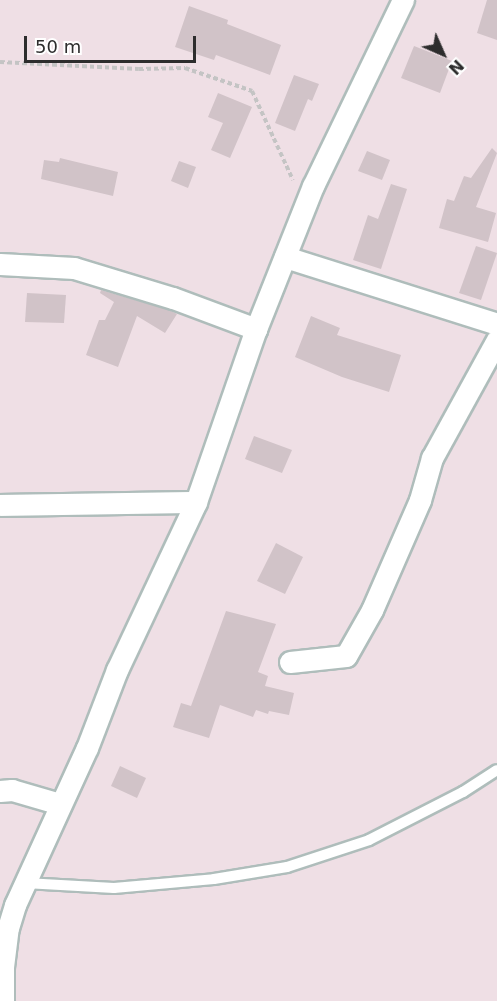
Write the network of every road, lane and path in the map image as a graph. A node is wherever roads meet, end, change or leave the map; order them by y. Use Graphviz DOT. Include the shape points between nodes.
graph roads {
  1 [pos="403,0"];
  2 [pos="0,62"];
  3 [pos="313,186"];
  4 [pos="285,257"];
  5 [pos="0,264"];
  6 [pos="497,324"];
  7 [pos="256,329"];
  8 [pos="497,340"];
  9 [pos="196,502"];
  10 [pos="0,505"];
  11 [pos="290,662"];
  12 [pos="497,770"];
  13 [pos="0,791"];
  14 [pos="60,804"];
  15 [pos="24,882"];
  16 [pos="3,1001"];
  1 -- 3 [label="street"];
  2 -- 3 [label="path" via="185,68 252,91 291,179"];
  3 -- 4 [label="street"];
  4 -- 6 [label="street"];
  4 -- 7 [label="street"];
  5 -- 7 [label="street" via="74,268 173,298"];
  7 -- 9 [label="street"];
  8 -- 11 [label="street" via="432,458 420,500 372,610 346,656"];
  9 -- 10 [label="street"];
  9 -- 14 [label="street" via="117,670"];
  12 -- 15 [label="lane" via="369,840 287,867 214,879 114,888"];
  13 -- 14 [label="street" via="12,790"];
  14 -- 15 [label="street"];
  15 -- 16 [label="street" via="8,928"];
}
